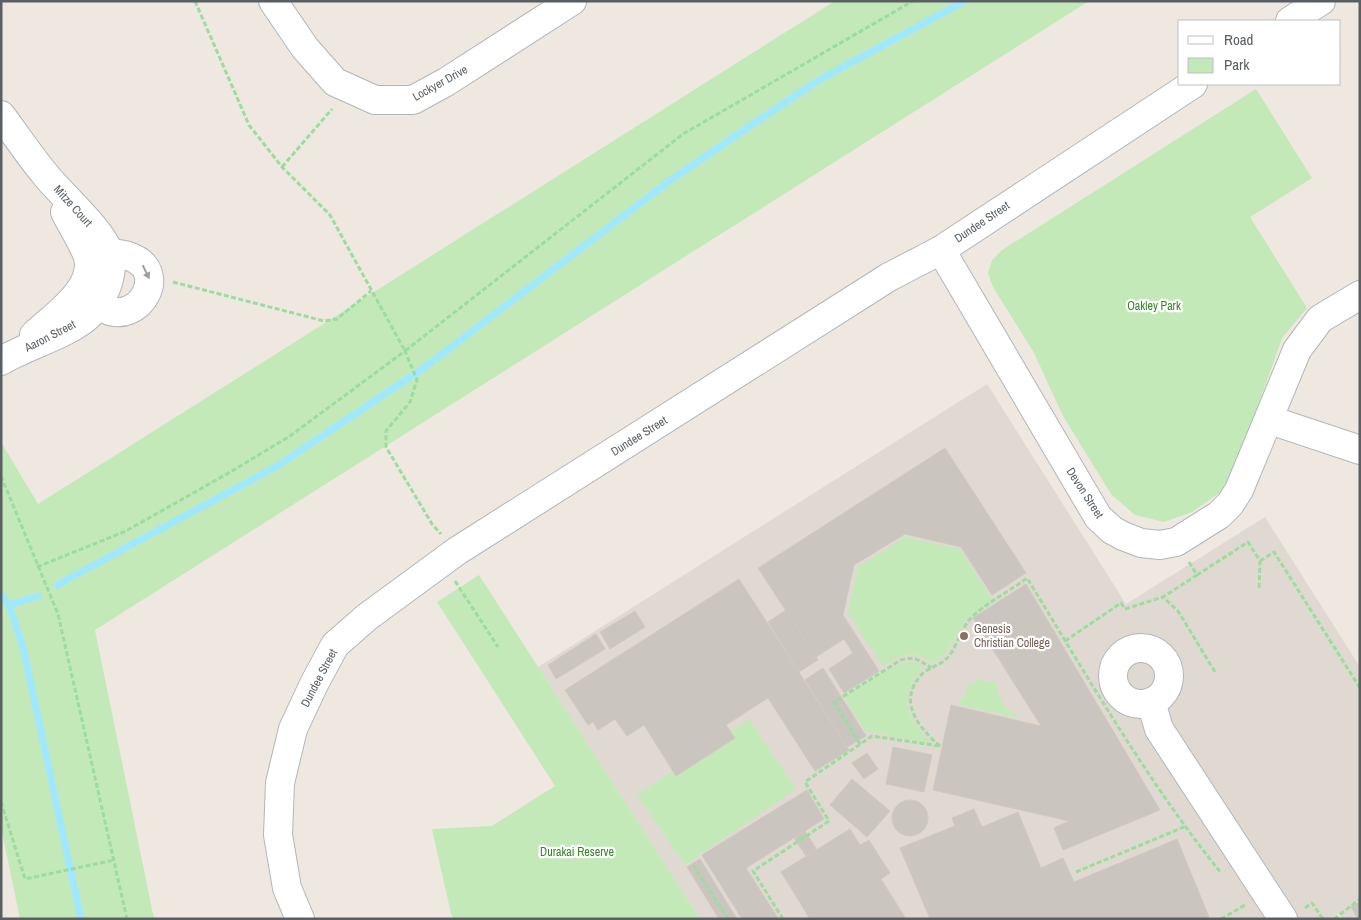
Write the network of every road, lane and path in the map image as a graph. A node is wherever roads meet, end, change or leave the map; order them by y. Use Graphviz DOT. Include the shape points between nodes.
graph roads {
  1 [pos="195,1"];
  2 [pos="273,1"];
  3 [pos="572,1"];
  4 [pos="913,1"];
  5 [pos="1320,1"];
  6 [pos="1292,20"];
  7 [pos="1191,85"];
  8 [pos="350,88"];
  9 [pos="1,115"];
  10 [pos="282,167"];
  11 [pos="940,250"];
  12 [pos="95,277"];
  13 [pos="150,283"];
  14 [pos="371,291"];
  15 [pos="1360,295"];
  16 [pos="405,351"];
  17 [pos="5,359"];
  18 [pos="1270,420"];
  19 [pos="1360,450"];
  20 [pos="1,476"];
  21 [pos="1176,542"];
  22 [pos="450,556"];
  23 [pos="1260,561"];
  24 [pos="37,567"];
  25 [pos="1197,575"];
  26 [pos="1259,590"];
  27 [pos="1163,597"];
  28 [pos="1065,641"];
  29 [pos="498,647"];
  30 [pos="931,668"];
  31 [pos="1215,672"];
  32 [pos="1360,688"];
  33 [pos="1152,702"];
  34 [pos="860,744"];
  35 [pos="1,802"];
  36 [pos="1184,827"];
  37 [pos="114,860"];
  38 [pos="694,865"];
  39 [pos="1076,872"];
  40 [pos="1226,879"];
  41 [pos="1241,898"];
  42 [pos="1360,898"];
  43 [pos="1246,904"];
  44 [pos="1250,910"];
  45 [pos="127,919"];
  46 [pos="300,919"];
  47 [pos="728,919"];
  48 [pos="783,919"];
  49 [pos="1221,919"];
  50 [pos="1283,919"];
  51 [pos="1334,919"];
  1 -- 10 [label="path" via="249,125"];
  2 -- 8 [label="street, Lockyer Drive" via="305,48 335,82"];
  3 -- 8 [label="street, Lockyer Drive" via="413,100 374,100"];
  4 -- 16 [label="path" via="683,134"];
  5 -- 6 [label="street"];
  7 -- 11 [label="street, Dundee Street"];
  8 -- 10 [label="path"];
  9 -- 12 [label="street, Mitze Court" via="44,174 100,236"];
  10 -- 14 [label="path" via="330,215"];
  11 -- 21 [label="street, Devon Street" via="1098,517 1112,530 1141,543 1160,545"];
  11 -- 22 [label="street, Dundee Street" via="889,277"];
  12 -- 13 [label="street, one-way" via="127,255 145,267"];
  12 -- 13 [label="street" via="106,310 114,311 131,308 144,298"];
  12 -- 17 [label="street, Aaron Street"];
  13 -- 14 [label="path" via="173,282 324,322 337,319"];
  14 -- 16 [label="path"];
  15 -- 18 [label="street, Devon Street" via="1320,319 1297,350"];
  16 -- 22 [label="path" via="417,380 410,402 386,431 386,447"];
  16 -- 24 [label="path" via="290,436 232,471 126,531"];
  18 -- 19 [label="street"];
  18 -- 21 [label="street, Devon Street" via="1230,504 1205,526"];
  20 -- 24 [label="path"];
  21 -- 25 [label="path"];
  22 -- 29 [label="path"];
  22 -- 46 [label="street, Dundee Street" via="367,617 336,645 293,729 280,783 278,835 287,888"];
  23 -- 25 [label="path" via="1248,542"];
  23 -- 26 [label="path"];
  23 -- 32 [label="path" via="1274,552"];
  24 -- 37 [label="path" via="58,614"];
  25 -- 27 [label="path"];
  27 -- 28 [label="path" via="1124,609 1121,603"];
  27 -- 31 [label="path" via="1178,611"];
  28 -- 30 [label="path" via="1027,578 972,617 949,656 942,664"];
  28 -- 36 [label="path" via="1149,778"];
  30 -- 34 [label="path" via="917,659 900,660 834,702"];
  30 -- 34 [label="path" via="913,689 910,706 914,720 940,746 872,736"];
  33 -- 50 [label="street" via="1159,729"];
  34 -- 48 [label="path" via="805,782 829,821 753,871"];
  35 -- 37 [label="path" via="25,879"];
  36 -- 39 [label="path"];
  36 -- 40 [label="path"];
  37 -- 45 [label="path"];
  38 -- 47 [label="path"];
  41 -- 43 [label="path"];
  42 -- 51 [label="path"];
  43 -- 44 [label="path"];
  43 -- 49 [label="path"];
}
